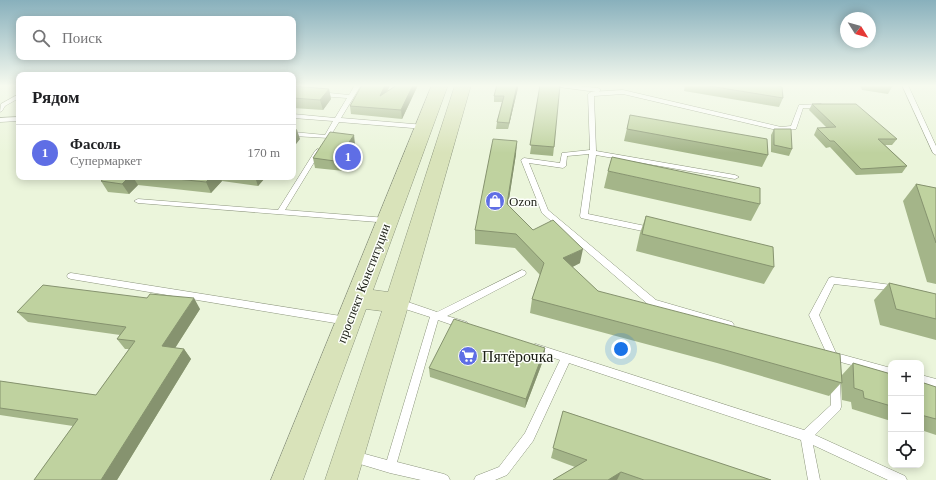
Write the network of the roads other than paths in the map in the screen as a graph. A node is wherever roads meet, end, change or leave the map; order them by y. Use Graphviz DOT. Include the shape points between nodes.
graph roads {
  1 [pos="345,107"];
  2 [pos="432,107"];
  3 [pos="456,107"];
  4 [pos="591,107"];
  5 [pos="696,107"];
  6 [pos="801,107"];
  7 [pos="915,107"];
  8 [pos="296,116"];
  9 [pos="16,119"];
  10 [pos="0,120"];
  11 [pos="337,120"];
  12 [pos="422,133"];
  13 [pos="296,134"];
  14 [pos="327,137"];
  15 [pos="446,142"];
  16 [pos="593,152"];
  17 [pos="936,152"];
  18 [pos="735,177"];
  19 [pos="138,201"];
  20 [pos="280,212"];
  21 [pos="387,221"];
  22 [pos="661,232"];
  23 [pos="522,273"];
  24 [pos="71,276"];
  25 [pos="906,290"];
  26 [pos="397,303"];
  27 [pos="352,310"];
  28 [pos="437,316"];
  29 [pos="736,328"];
  30 [pos="476,329"];
  31 [pos="529,346"];
  32 [pos="819,352"];
  33 [pos="834,357"];
  34 [pos="566,358"];
  35 [pos="888,371"];
  36 [pos="924,381"];
  37 [pos="936,384"];
  38 [pos="806,436"];
  39 [pos="390,467"];
  40 [pos="344,468"];
  41 [pos="287,480"];
  42 [pos="444,480"];
  43 [pos="480,480"];
  44 [pos="814,480"];
  45 [pos="901,480"];
  1 -- 11 [label="lane"];
  2 -- 12 [label="main road, проспект Конституции"];
  3 -- 15 [label="main road"];
  4 -- 16 [label="lane"];
  5 -- 6 [label="lane" via="781,129 794,128"];
  7 -- 17 [label="lane"];
  8 -- 11 [label="lane"];
  9 -- 10 [label="lane"];
  11 -- 12 [label="lane"];
  11 -- 14 [label="lane"];
  12 -- 15 [label="main road"];
  12 -- 21 [label="main road, проспект Конституции"];
  13 -- 14 [label="lane"];
  14 -- 20 [label="lane"];
  15 -- 26 [label="main road"];
  16 -- 18 [label="lane"];
  16 -- 22 [label="lane" via="584,216"];
  16 -- 29 [label="lane" via="564,154 564,166 524,160 545,211 653,303"];
  19 -- 20 [label="lane"];
  20 -- 21 [label="lane"];
  21 -- 27 [label="main road, проспект Конституции"];
  23 -- 28 [label="lane"];
  24 -- 27 [label="lane"];
  25 -- 33 [label="lane" via="832,280 814,315"];
  26 -- 27 [label="main road"];
  26 -- 28 [label="lane"];
  26 -- 40 [label="main road"];
  27 -- 41 [label="main road, проспект Конституции"];
  28 -- 30 [label="lane"];
  28 -- 39 [label="lane"];
  31 -- 34 [label="lane"];
  32 -- 33 [label="lane"];
  33 -- 35 [label="lane"];
  33 -- 38 [label="lane" via="836,407"];
  34 -- 38 [label="lane"];
  34 -- 43 [label="lane" via="528,437 503,471"];
  36 -- 37 [label="lane"];
  38 -- 44 [label="lane"];
  38 -- 45 [label="lane"];
  39 -- 40 [label="lane"];
  39 -- 42 [label="lane"];
}
